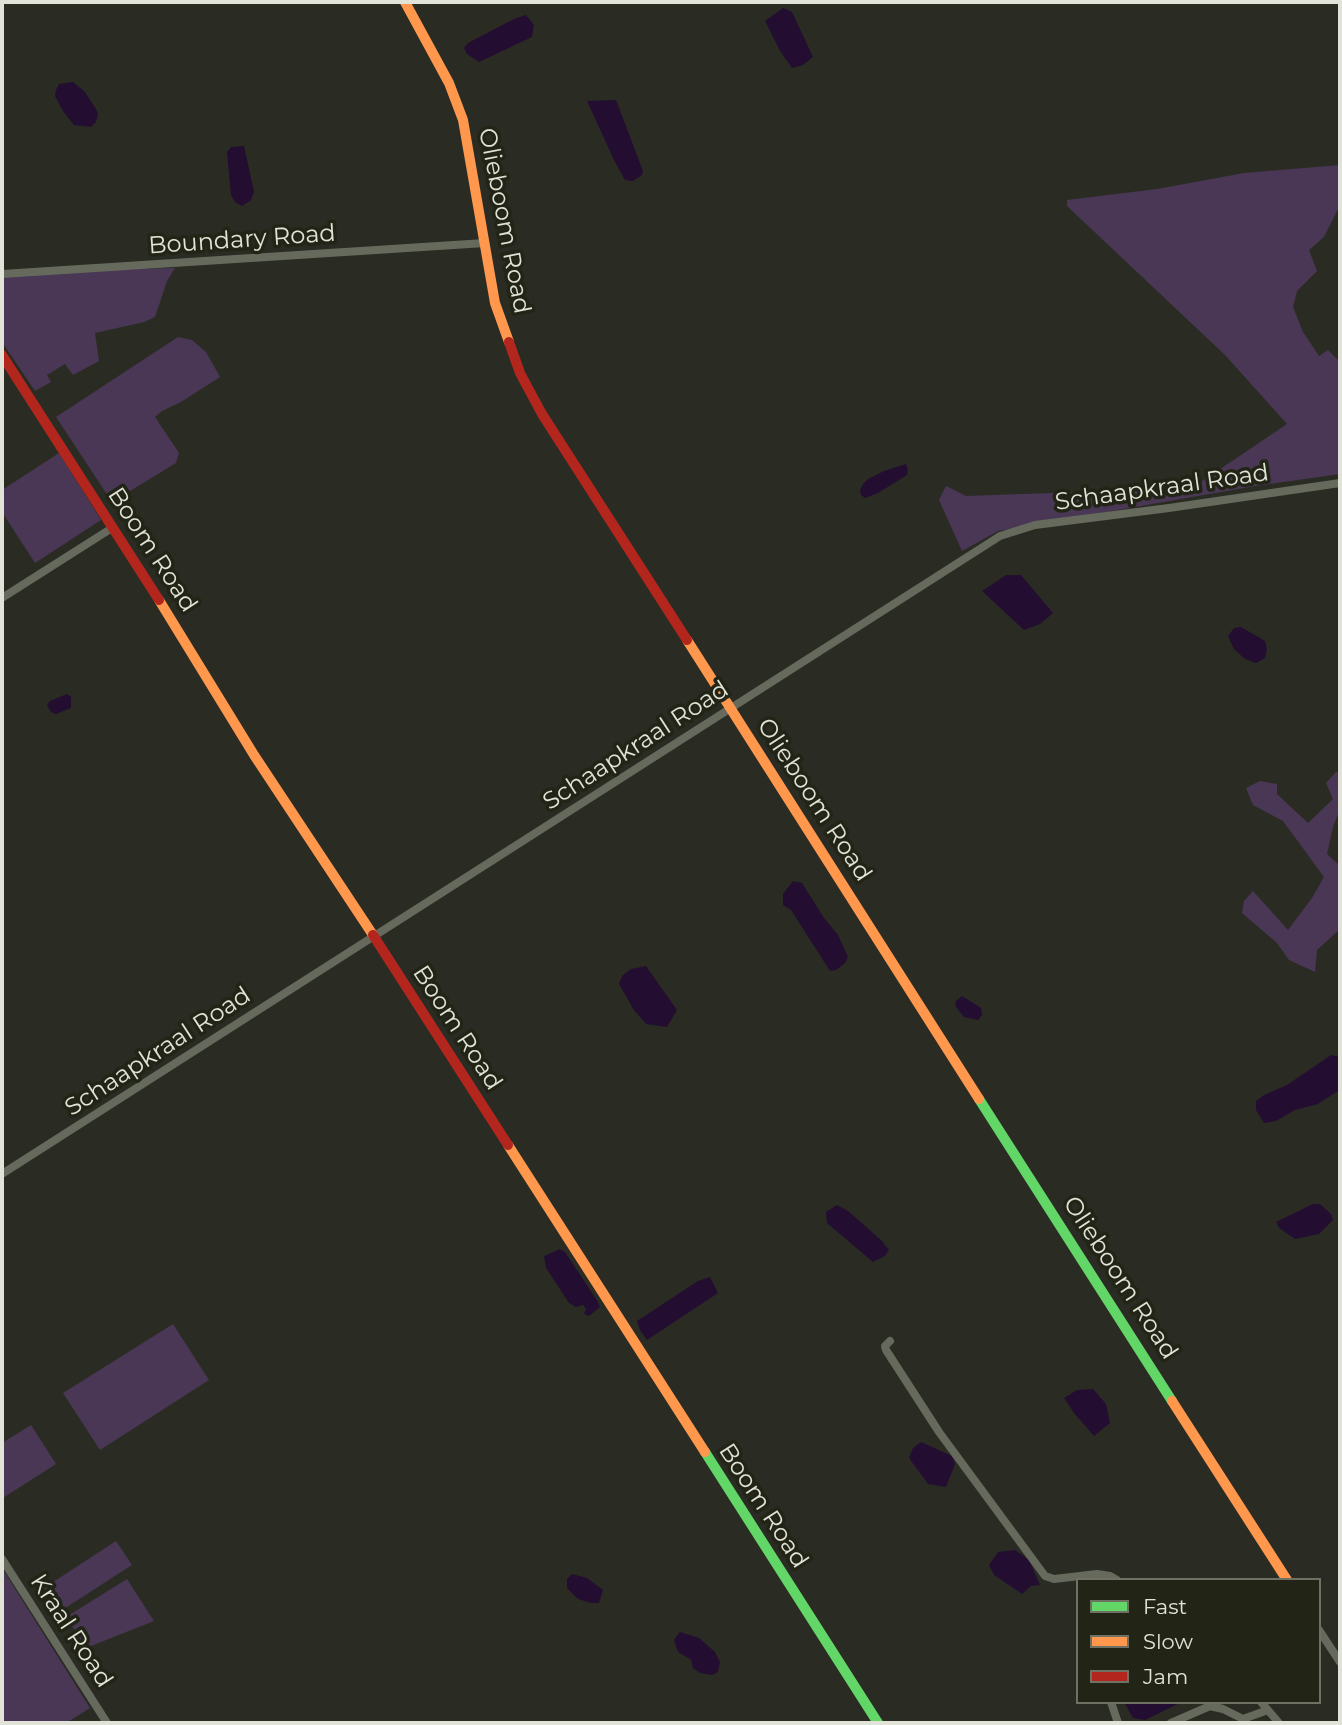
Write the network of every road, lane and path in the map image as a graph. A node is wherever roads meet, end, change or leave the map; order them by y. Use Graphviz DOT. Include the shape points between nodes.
graph roads {
  1 [pos="405,2"];
  2 [pos="485,243"];
  3 [pos="2,274"];
  4 [pos="2,355"];
  5 [pos="1340,482"];
  6 [pos="112,528"];
  7 [pos="2,598"];
  8 [pos="731,708"];
  9 [pos="374,937"];
  10 [pos="2,1174"];
  11 [pos="890,1341"];
  12 [pos="2,1559"];
  13 [pos="1114,1578"];
  14 [pos="1286,1578"];
  15 [pos="1321,1633"];
  16 [pos="1340,1662"];
  17 [pos="1112,1704"];
  18 [pos="1263,1704"];
  19 [pos="1268,1710"];
  20 [pos="107,1723"];
  21 [pos="878,1723"];
  22 [pos="1118,1723"];
  23 [pos="1171,1723"];
  24 [pos="1279,1723"];
  1 -- 2 [label="street, Olieboom Road" via="449,83 463,120"];
  2 -- 3 [label="street, Boundary Road"];
  2 -- 8 [label="street, Olieboom Road" via="495,303 525,382"];
  4 -- 6 [label="street, Boom Road"];
  5 -- 8 [label="street, Schaapkraal Road" via="1016,530 961,560"];
  6 -- 7 [label="street"];
  6 -- 9 [label="street, Boom Road"];
  8 -- 9 [label="street, Schaapkraal Road"];
  8 -- 14 [label="street, Olieboom Road"];
  9 -- 10 [label="street, Schaapkraal Road"];
  9 -- 21 [label="street, Boom Road"];
  11 -- 13 [label="street" via="886,1350 939,1432 1045,1576 1097,1574"];
  12 -- 20 [label="street, Kraal Road"];
  15 -- 16 [label="street"];
  17 -- 22 [label="street"];
  18 -- 19 [label="street"];
  19 -- 23 [label="street" via="1243,1719 1210,1706"];
  19 -- 24 [label="street"];
}
